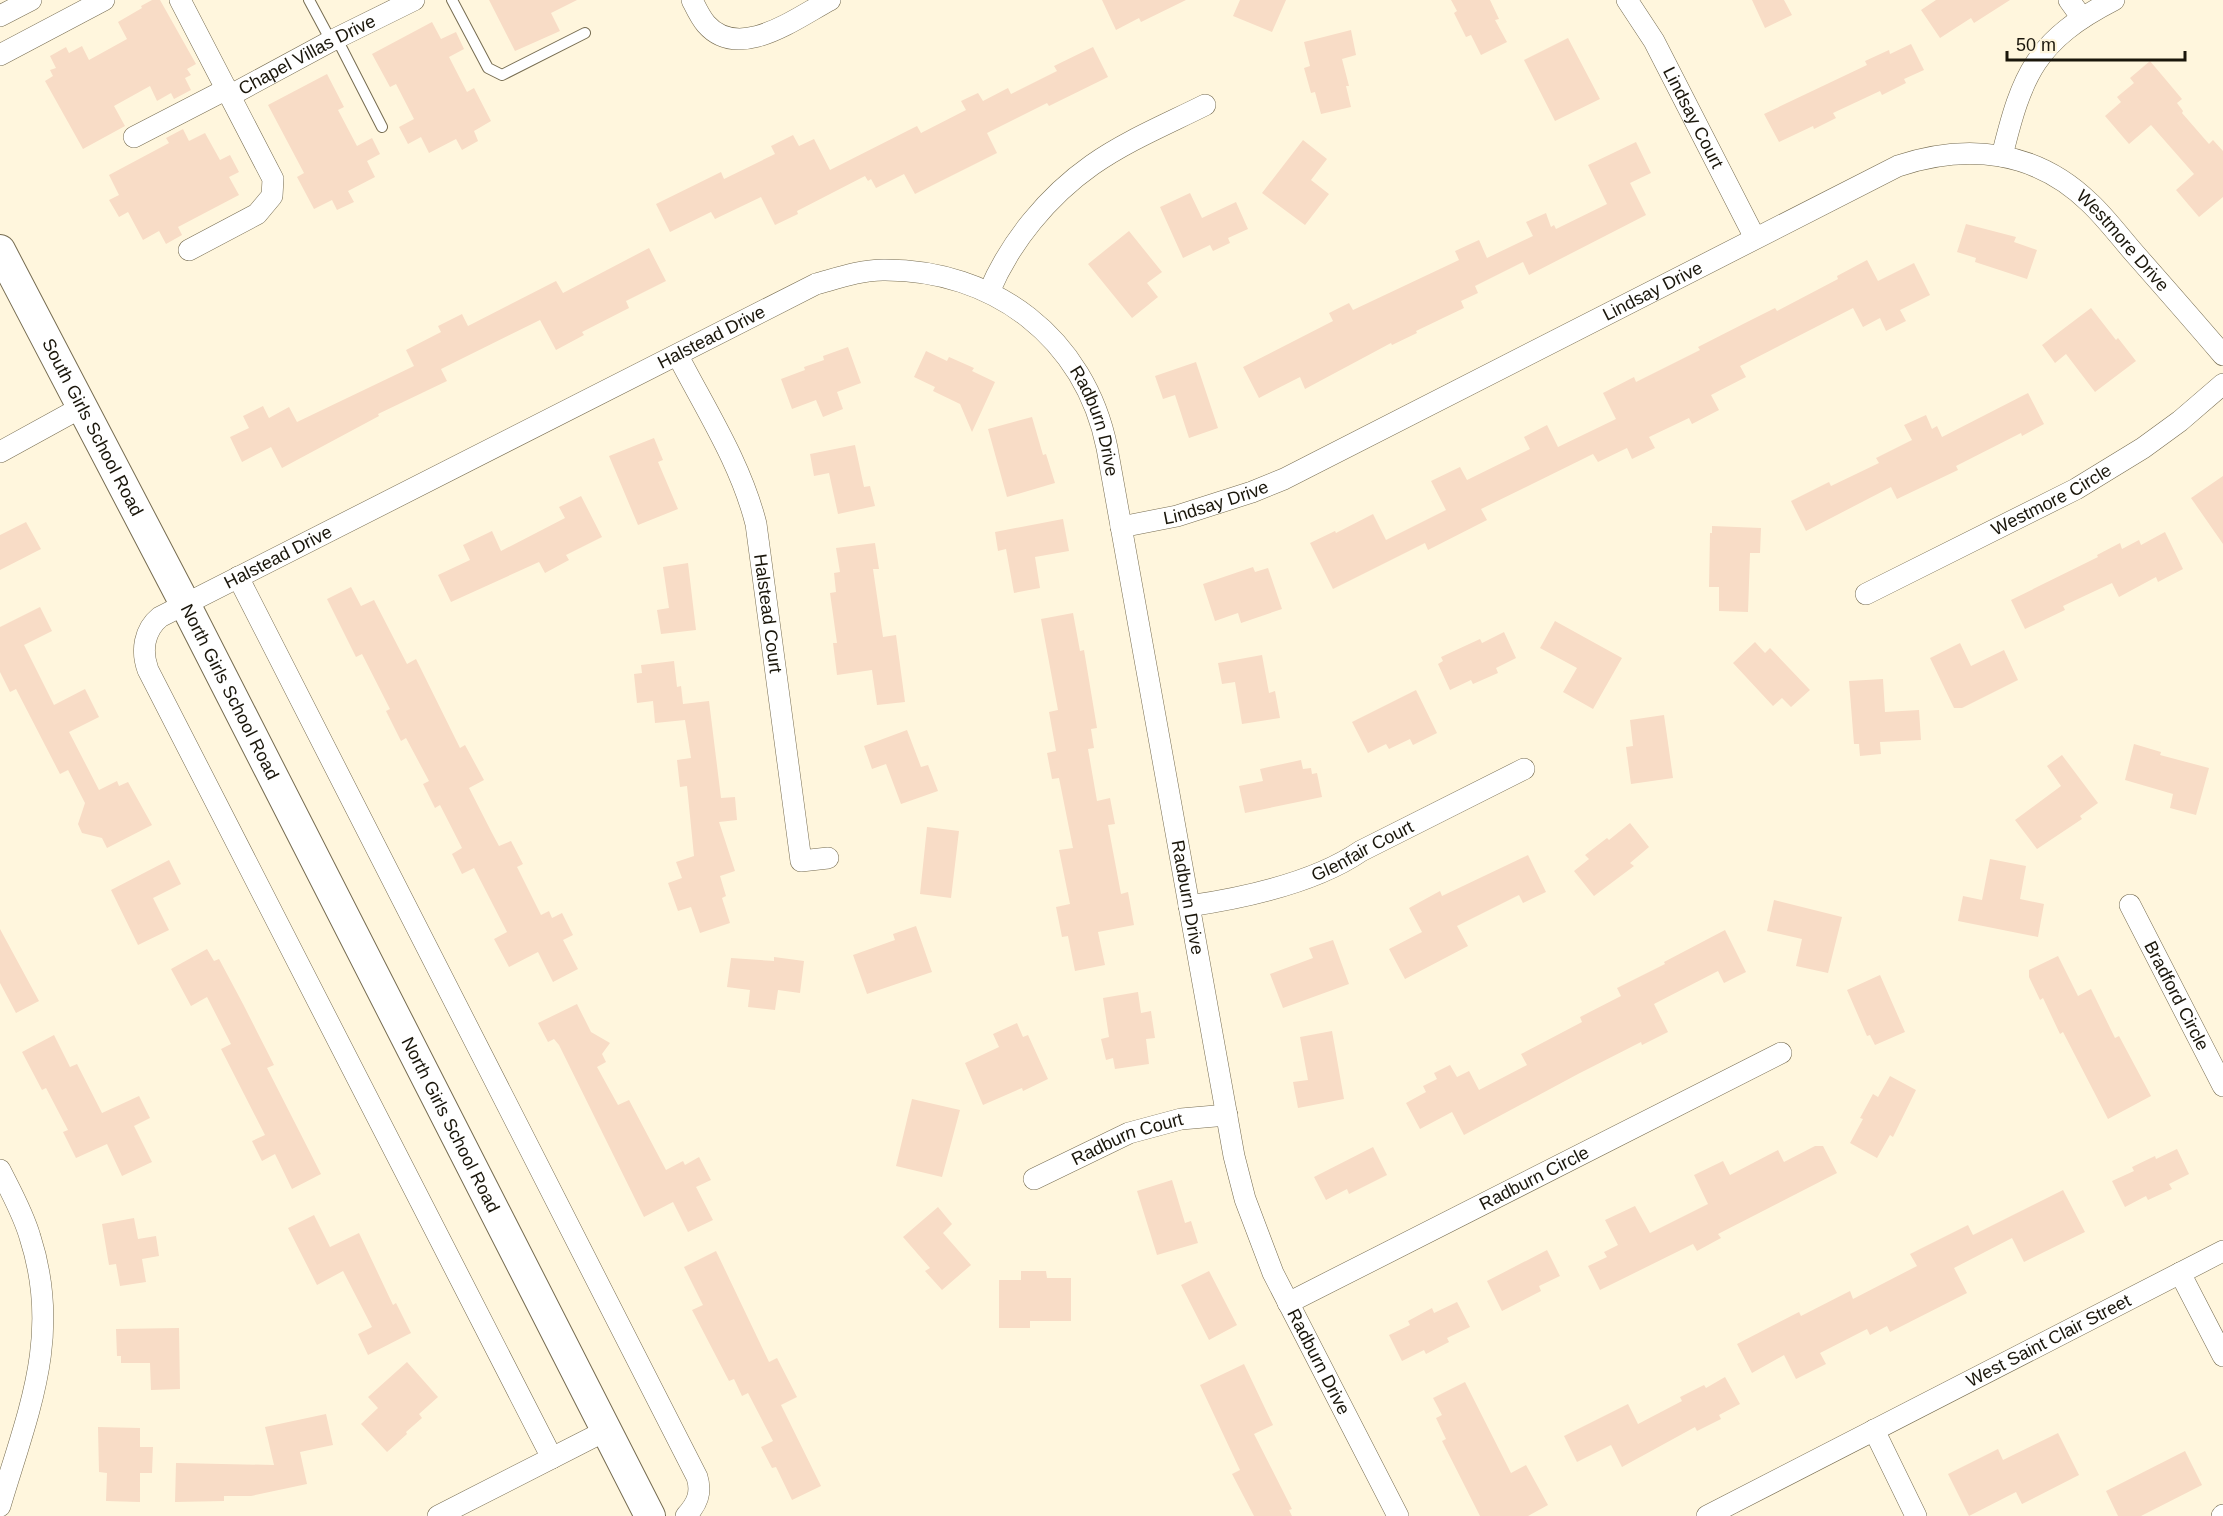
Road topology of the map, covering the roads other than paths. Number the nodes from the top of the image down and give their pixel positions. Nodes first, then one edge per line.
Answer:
1 (31, 0) edge
2 (104, 0) edge
3 (180, 0) edge
4 (309, 0) edge
5 (414, 0) edge
6 (452, 0) edge
7 (692, 0) edge
8 (830, 0) edge
9 (1627, 0) edge
10 (2069, 0) edge
11 (2114, 0) edge
12 (0, 16) edge
13 (2082, 18) junction
14 (585, 33) dead end
15 (334, 40) junction
16 (0, 55) edge
17 (229, 92) junction
18 (1205, 105) dead end
19 (382, 127) dead end
20 (134, 137) dead end
21 (2002, 156) junction
22 (1755, 238) junction
23 (0, 250) edge
24 (189, 250) dead end
25 (989, 292) junction
26 (2223, 355) edge
27 (678, 356) junction
28 (2223, 384) edge
29 (82, 406) junction
30 (0, 452) edge
31 (1121, 527) junction
32 (238, 577) junction
33 (1866, 594) dead end
34 (185, 604) junction
35 (1524, 769) dead end
36 (828, 858) dead end
37 (1189, 906) junction
38 (2130, 906) dead end
39 (1781, 1053) dead end
40 (2223, 1086) edge
41 (1227, 1114) junction
42 (0, 1170) edge
43 (1034, 1179) dead end
44 (2223, 1251) edge
45 (2180, 1273) junction
46 (1288, 1303) junction
47 (2223, 1356) edge
48 (607, 1430) junction
49 (1874, 1430) junction
50 (552, 1458) junction
51 (0, 1506) edge
52 (438, 1516) edge
53 (650, 1516) edge
54 (686, 1516) edge
55 (1398, 1516) edge
56 (1707, 1516) edge
57 (1916, 1516) edge

1 - 12 street
2 - 16 street
3 - 17 street, Chapel Villas Drive
4 - 15 lane
5 - 15 street, Chapel Villas Drive
6 - 14 lane
7 - 8 street
9 - 22 street, Lindsay Court
10 - 13 street
11 - 13 street
13 - 21 street
15 - 17 street, Chapel Villas Drive
15 - 19 lane
17 - 20 street, Chapel Villas Drive
17 - 24 street, Chapel Villas Drive
18 - 25 street
21 - 22 street, Lindsay Drive
21 - 26 street, Westmore Drive
22 - 31 street, Lindsay Drive
23 - 29 main road, South Girls School Road
25 - 27 street, Halstead Drive
25 - 31 street, Radburn Drive
27 - 32 street, Halstead Drive
27 - 36 street, Halstead Court
28 - 33 street, Westmore Circle
29 - 30 street
29 - 34 main road, South Girls School Road
31 - 37 street, Radburn Drive
32 - 34 street, Halstead Drive
32 - 54 street
34 - 48 main road, North Girls School Road
34 - 50 street, North Girls School Road
35 - 37 street, Glenfair Court
37 - 41 street, Radburn Drive
38 - 40 street, Bradford Circle
39 - 46 street, Radburn Circle
41 - 43 street, Radburn Court
41 - 46 street, Radburn Drive
42 - 51 street
44 - 45 street, West Saint Clair Street
45 - 47 street
45 - 49 street, West Saint Clair Street
46 - 55 street, Radburn Drive
48 - 50 street
48 - 53 main road, North Girls School Road
49 - 56 street, West Saint Clair Street
49 - 57 street
50 - 52 street

